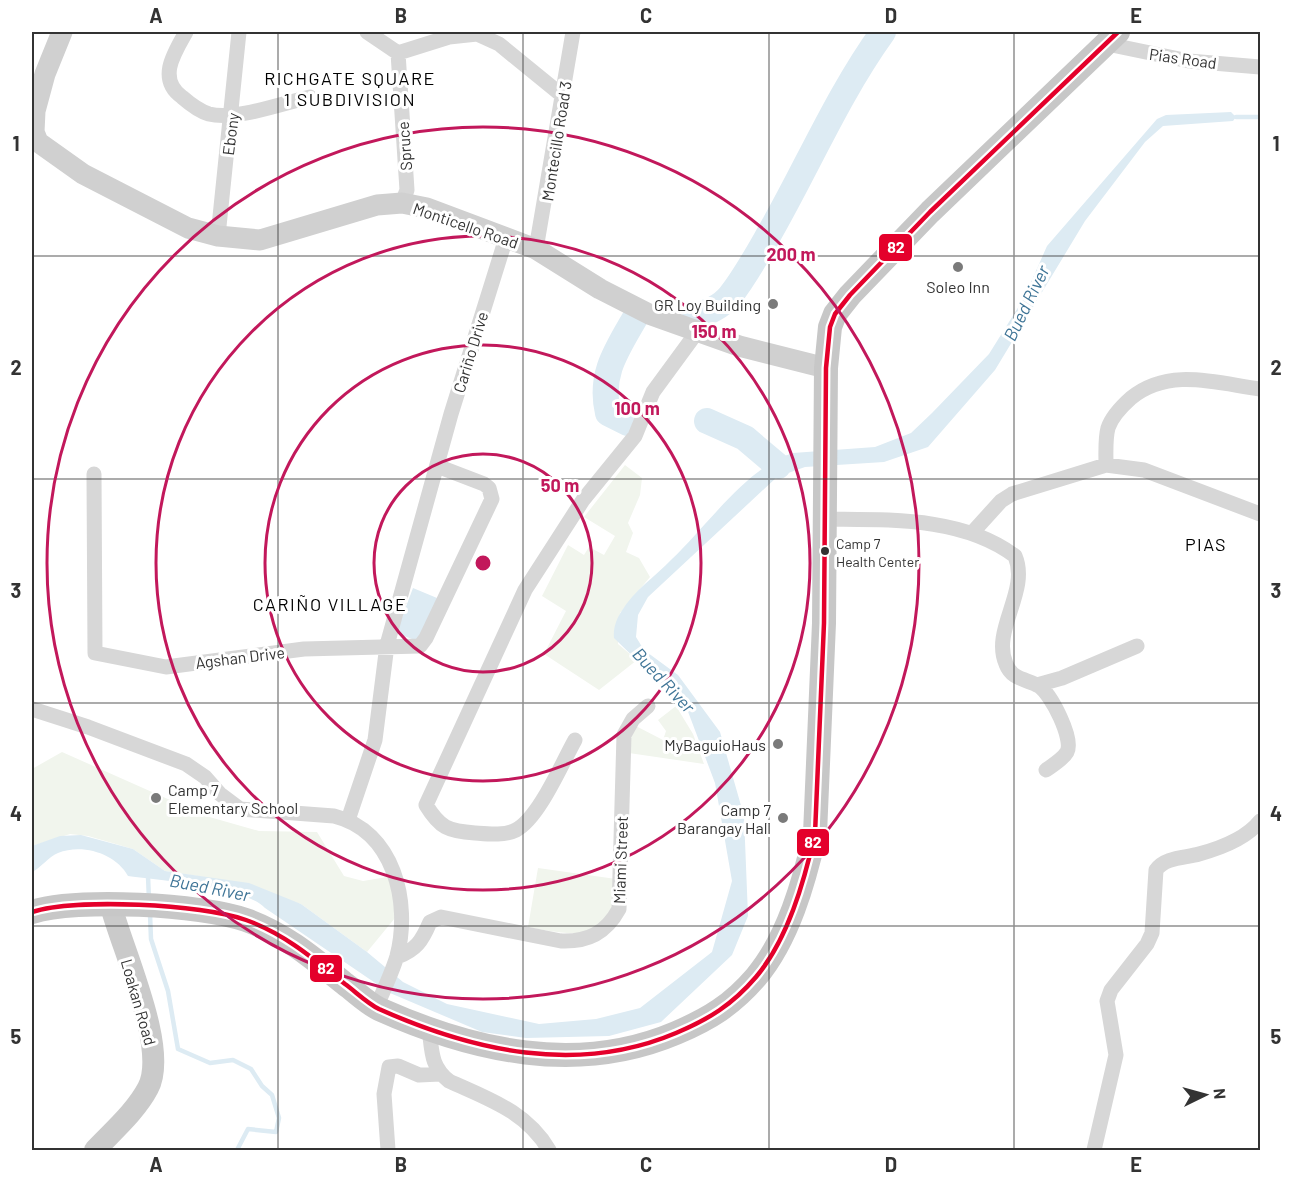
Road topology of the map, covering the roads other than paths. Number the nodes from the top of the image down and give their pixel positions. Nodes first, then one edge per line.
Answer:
1 (62, 32) edge
2 (186, 32) edge
3 (239, 32) edge
4 (367, 32) edge
5 (573, 32) edge
6 (1112, 38) edge
7 (398, 52) junction
8 (1260, 67) edge
9 (310, 97) dead end
10 (564, 97) junction
11 (232, 114) junction
12 (35, 141) edge
13 (402, 203) junction
14 (218, 236) junction
15 (506, 238) junction
16 (536, 249) junction
17 (697, 332) junction
18 (826, 368) junction
19 (1260, 389) edge
20 (1106, 465) junction
21 (437, 466) junction
22 (94, 474) dead end
23 (824, 514) junction
24 (1260, 514) edge
25 (972, 533) junction
26 (387, 645) junction
27 (1137, 646) dead end
28 (1037, 685) junction
29 (648, 706) dead end
30 (34, 712) edge
31 (575, 740) dead end
32 (1046, 770) dead end
33 (348, 820) junction
34 (1260, 821) edge
35 (111, 906) junction
36 (32, 912) edge
37 (394, 963) junction
38 (379, 1002) junction
39 (429, 1028) junction
40 (440, 1074) junction
41 (95, 1150) edge
42 (388, 1150) edge
43 (549, 1150) edge
44 (1094, 1150) edge

1 - 12 main road
2 - 11 street
3 - 11 street, Ebony
4 - 7 street
5 - 10 street, Montecillo Road 3
6 - 8 street, Pias Road
6 - 18 highway
7 - 10 street
7 - 13 street, Spruce
9 - 11 street
10 - 16 street, Montecillo Road 3
11 - 14 street, Ebony
12 - 14 main road, Monticello Road
13 - 14 main road, Monticello Road
13 - 15 main road, Monticello Road
15 - 16 main road, Monticello Road
15 - 21 street, Cariño Drive
16 - 17 main road, Monticello Road
17 - 18 main road, Monticello Road
17 - 31 street
18 - 23 highway
19 - 20 street
20 - 24 street
20 - 25 street
21 - 26 street, Cariño Drive
21 - 26 street
22 - 26 street, Agshan Drive
23 - 25 street
23 - 39 highway
25 - 28 street
26 - 33 street, Cariño Drive
27 - 28 street
28 - 32 street
29 - 37 street, Miami Street
30 - 33 street
33 - 37 street
34 - 44 street
35 - 36 highway
35 - 38 highway
35 - 41 main road, Loakan Road
37 - 38 street
38 - 39 highway
39 - 40 street
40 - 42 street
40 - 43 street

